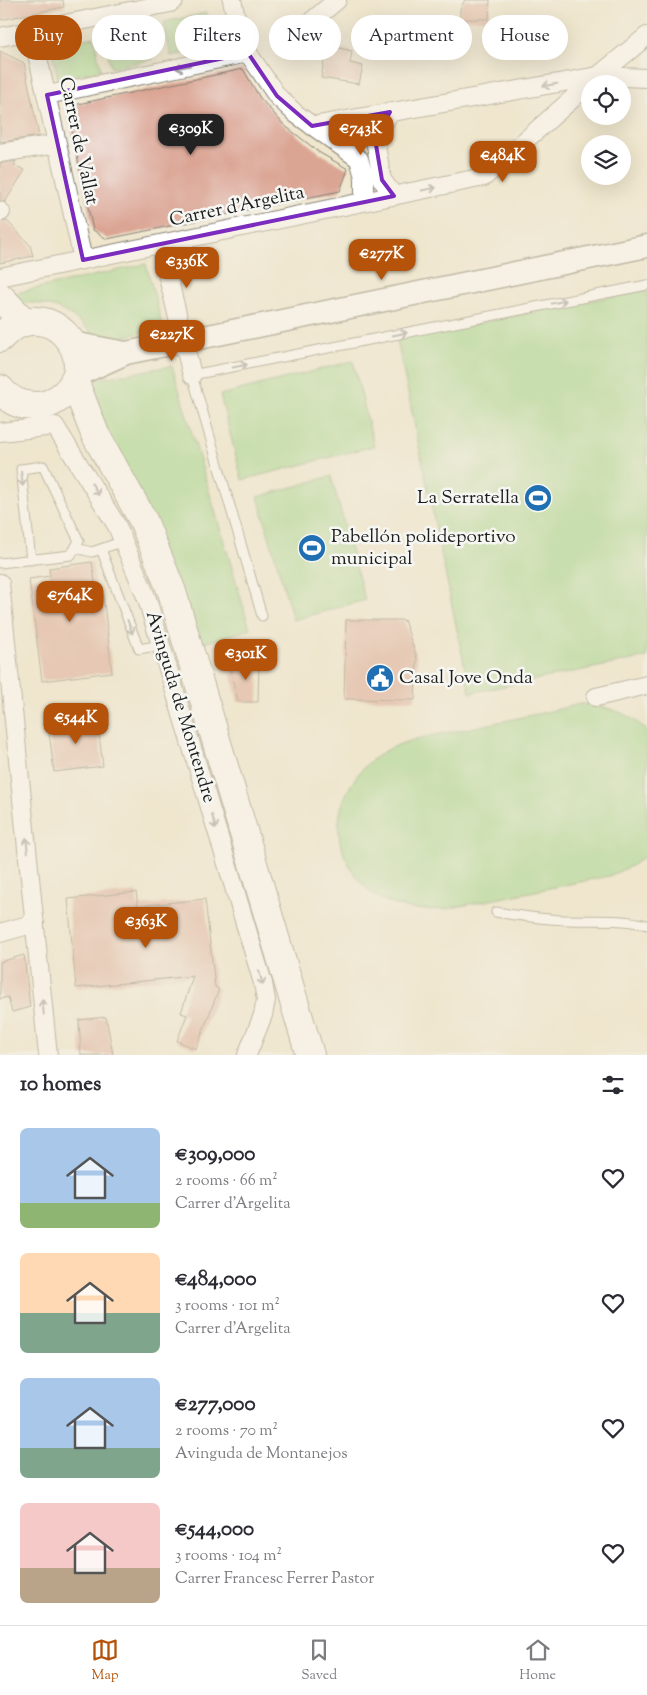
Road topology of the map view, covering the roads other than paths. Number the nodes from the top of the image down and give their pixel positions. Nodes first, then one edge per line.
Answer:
1 (174, 0) edge
2 (232, 0) edge
3 (338, 0) edge
4 (112, 7) edge
5 (236, 15) edge
6 (320, 15) edge
7 (82, 16) edge
8 (15, 34) edge
9 (647, 36) edge
10 (0, 37) edge
11 (39, 60) edge
12 (214, 60) edge
13 (253, 60) edge
14 (599, 75) edge
15 (631, 77) edge
16 (647, 78) edge
17 (581, 79) edge
18 (581, 91) edge
19 (47, 95) junction
20 (382, 114) junction
21 (312, 126) junction
22 (58, 144) junction
23 (0, 153) edge
24 (359, 159) junction
25 (394, 196) junction
26 (364, 202) junction
27 (160, 244) junction
28 (647, 246) edge
29 (83, 260) junction
30 (0, 277) edge
31 (647, 285) edge
32 (0, 297) edge
33 (24, 322) junction
34 (0, 337) edge
35 (183, 340) junction
36 (72, 343) junction
37 (126, 353) junction
38 (192, 375) junction
39 (75, 378) junction
40 (4, 400) edge
41 (56, 400) junction
42 (0, 432) edge
43 (95, 434) junction
44 (124, 541) junction
45 (74, 548) junction
46 (101, 549) junction
47 (31, 560) junction
48 (0, 563) edge
49 (0, 590) edge
50 (262, 616) dead end
51 (161, 645) junction
52 (647, 685) edge
53 (596, 697) dead end
54 (496, 912) dead end
55 (35, 923) junction
56 (647, 925) edge
57 (0, 933) edge
58 (48, 1055) edge
59 (247, 1055) edge
60 (310, 1055) edge

1 - 4 street
2 - 5 street
3 - 6 street
4 - 7 street
8 - 10 street
9 - 14 street, Carrer d'Argelita
11 - 19 street, Carrer de Vallat
12 -> 19 street
13 - 21 street
15 - 16 street
17 -> 20 street, Carrer d'Argelita
25 -> 18 street, Carrer d'Argelita
19 - 22 street, Carrer de Vallat
20 - 21 street, Carrer d'Argelita
20 - 24 street
20 - 25 street
21 - 24 street
22 - 23 street
22 - 29 street, Carrer de Vallat
24 - 26 street
25 - 26 street, Carrer d'Argelita
26 - 27 street, Carrer d'Argelita
27 - 29 street, Carrer d'Argelita
27 - 35 street
28 - 35 street
29 - 30 street, Carrer d'Argelita
38 -> 31 lane
32 - 33 main road
33 - 34 main road
33 - 36 main road
35 - 37 street
35 - 38 street
36 - 37 street
36 - 39 main road
37 - 39 street
38 - 50 lane
39 - 41 main road
39 - 43 main road, Avinguda de Montendre
40 - 41 main road
41 - 43 main road, Avinguda de Montendre
42 -> 44 street, Avinguda de Montendre
43 - 60 main road, Avinguda de Montendre
44 - 46 lane
44 - 51 street, Avinguda de Montendre
45 - 46 lane
45 - 47 lane
45 -> 47 lane
46 -> 51 lane
47 - 48 lane
55 -> 49 street
51 -> 59 street, Avinguda de Montendre
52 - 53 street
54 - 56 lane
55 - 57 street
58 -> 55 street

